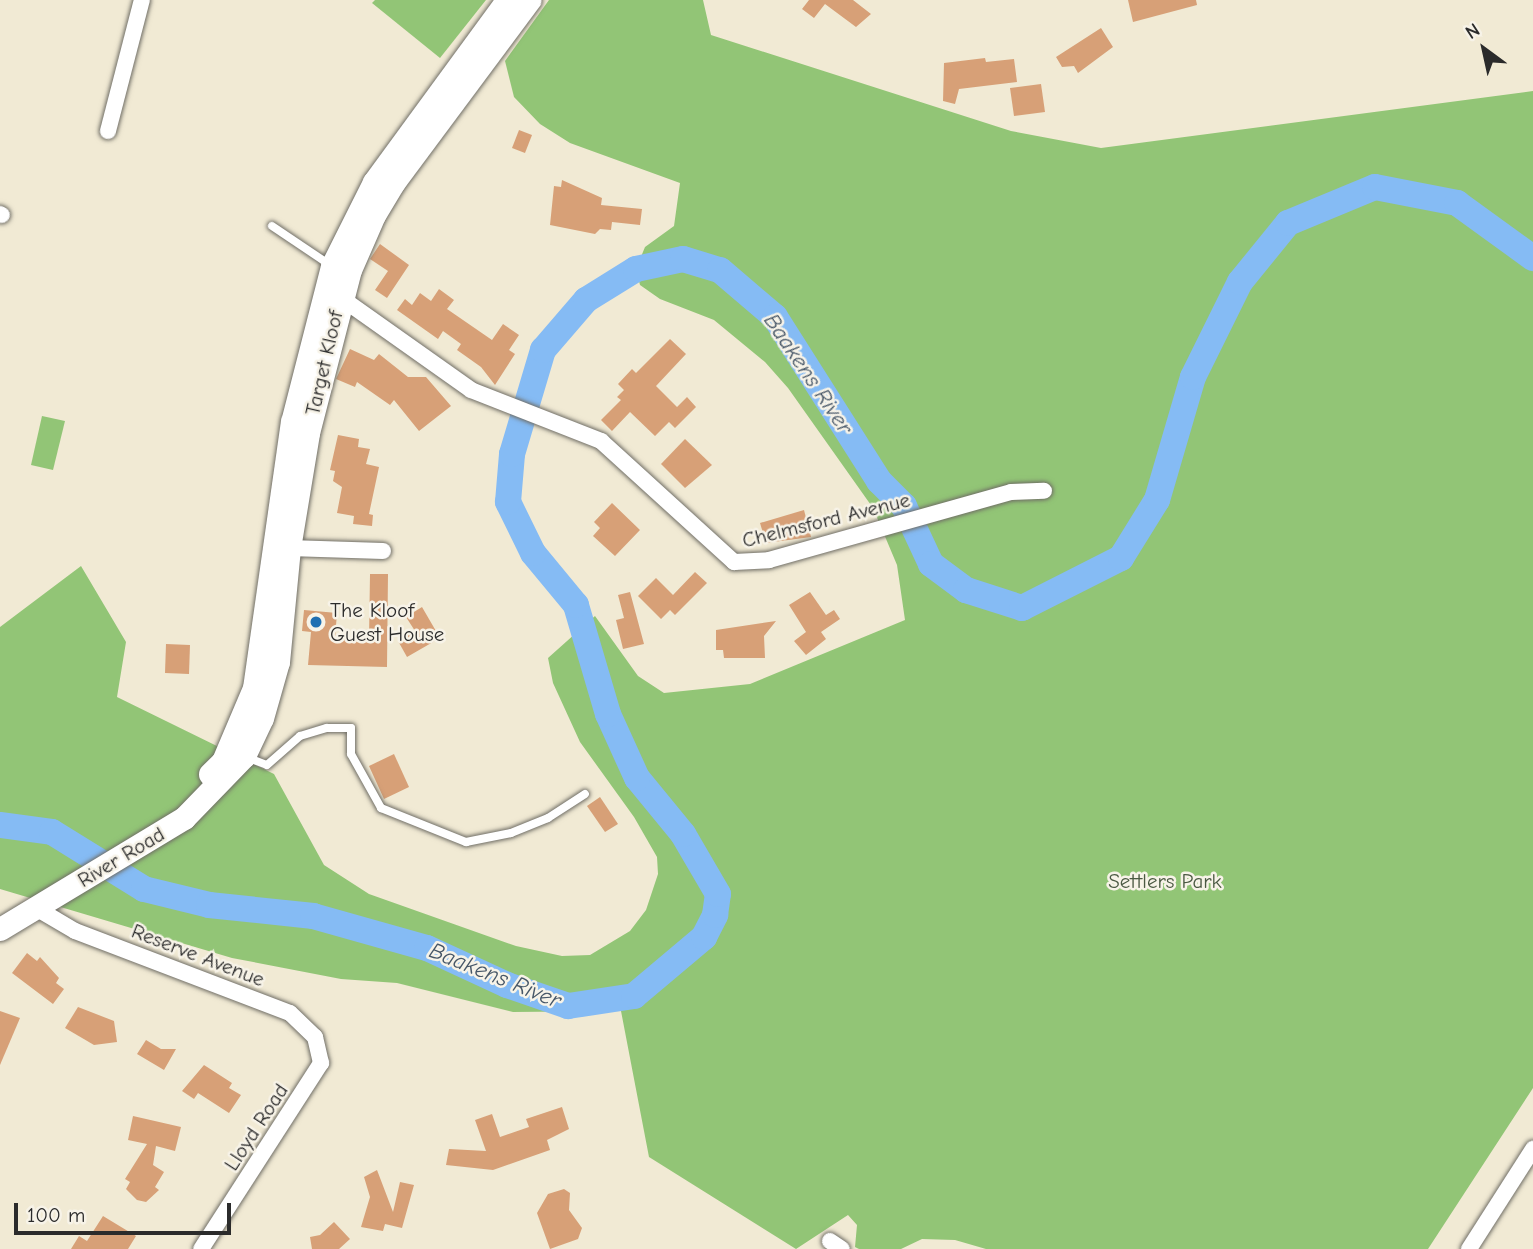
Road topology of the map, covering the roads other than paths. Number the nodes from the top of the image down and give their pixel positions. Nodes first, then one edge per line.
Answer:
1 (142, 0) edge
2 (507, 0) edge
3 (529, 0) edge
4 (450, 91) junction
5 (108, 131) dead end
6 (272, 226) dead end
7 (333, 284) junction
8 (1044, 491) dead end
9 (289, 548) junction
10 (383, 551) dead end
11 (233, 762) junction
12 (585, 794) dead end
13 (37, 902) junction
14 (0, 911) edge
15 (0, 929) edge
16 (321, 1063) joint
17 (1533, 1149) edge
18 (201, 1249) edge
19 (1469, 1249) edge

1 - 5 street
2 - 4 main road, Target Kloof
3 - 4 main road, Target Kloof
4 - 7 main road, Target Kloof
4 - 7 main road, Target Kloof
6 - 7 lane
7 - 8 street, Chelmsford Avenue
7 - 9 main road, Target Kloof
7 - 11 main road, Target Kloof
9 - 10 street
9 - 11 main road, Target Kloof
11 - 12 lane
11 - 13 main road, River Road
13 - 14 main road, River Road
13 - 15 main road, River Road
13 - 16 street, Reserve Avenue
16 - 18 street, Lloyd Road
17 - 19 street

